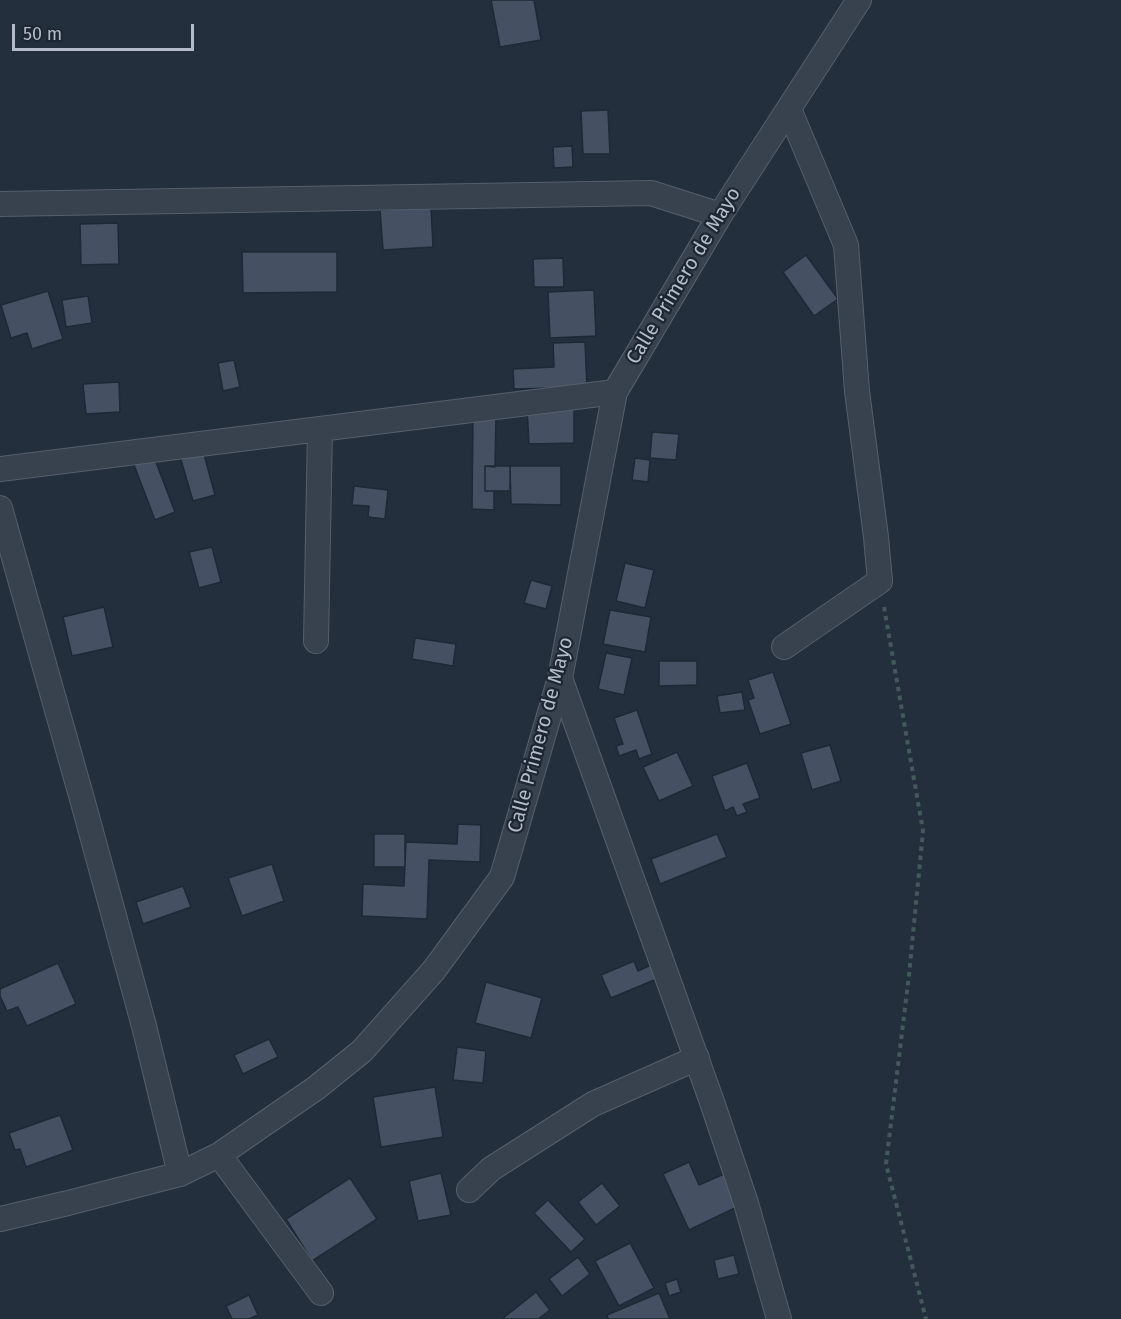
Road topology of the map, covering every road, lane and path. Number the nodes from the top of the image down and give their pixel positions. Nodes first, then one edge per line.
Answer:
1 (850, 4) edge
2 (789, 109) junction
3 (0, 204) edge
4 (720, 215) junction
5 (615, 392) junction
6 (320, 429) junction
7 (0, 469) edge
8 (0, 508) edge
9 (880, 581) junction
10 (316, 641) dead end
11 (784, 647) dead end
12 (560, 678) junction
13 (698, 1058) junction
14 (219, 1155) junction
15 (180, 1174) junction
16 (469, 1190) dead end
17 (0, 1219) edge
18 (321, 1293) dead end
19 (779, 1319) edge
20 (926, 1319) edge

1 - 2 street, Calle Primero de Mayo
2 - 4 street, Calle Primero de Mayo
2 - 9 street
3 - 4 street
4 - 5 street, Calle Primero de Mayo
5 - 6 street
5 - 12 street, Calle Primero de Mayo
6 - 7 street
6 - 10 street
8 - 15 street
9 - 11 street
9 - 20 path
12 - 13 street
12 - 14 street, Calle Primero de Mayo
13 - 16 street
13 - 19 street
14 - 15 street, Calle Primero de Mayo
14 - 18 street
15 - 17 street, Calle Primero de Mayo

